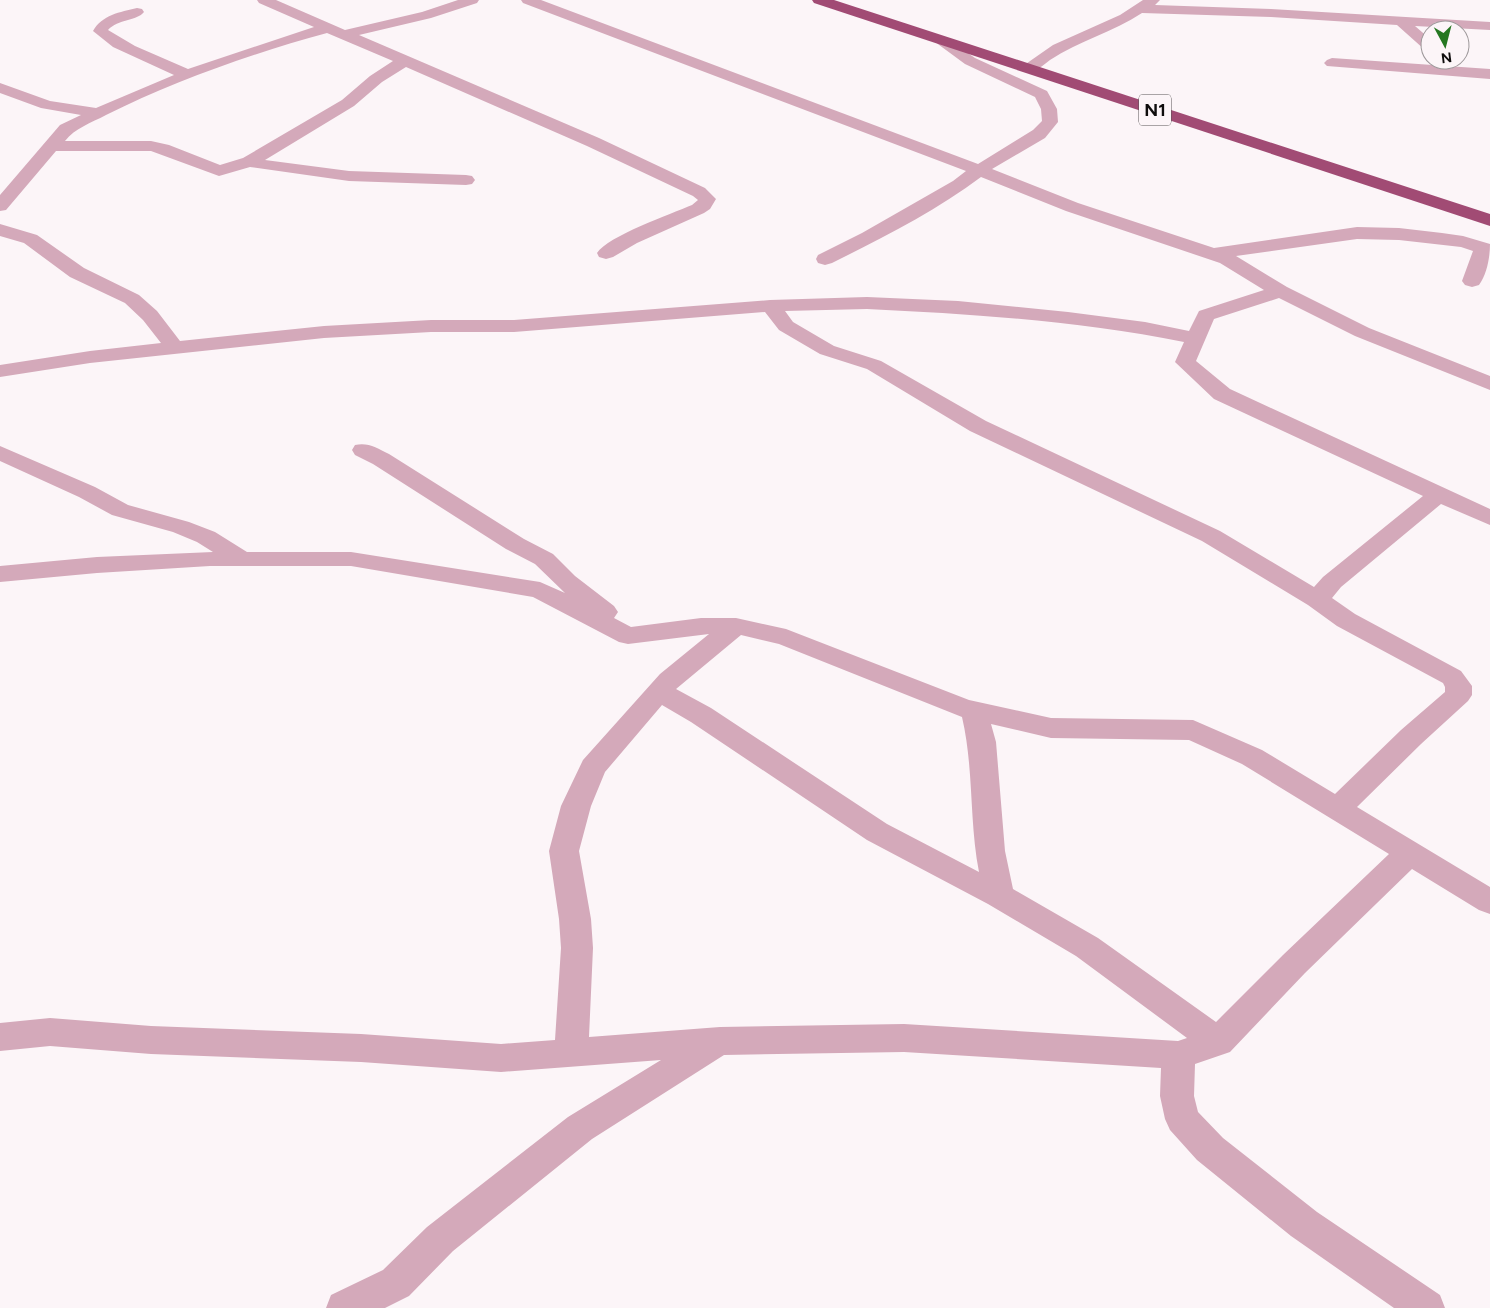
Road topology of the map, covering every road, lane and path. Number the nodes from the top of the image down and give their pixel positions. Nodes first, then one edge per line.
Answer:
1 (264, 0) edge
2 (472, 0) edge
3 (528, 0) edge
4 (819, 0) edge
5 (1153, 0) edge
6 (1139, 9) junction
7 (137, 12) dead end
8 (1402, 22) junction
9 (1490, 26) edge
10 (335, 32) junction
11 (1420, 38) edge
12 (938, 39) junction
13 (404, 61) junction
14 (1332, 63) dead end
15 (1028, 68) junction
16 (1451, 70) edge
17 (1453, 73) junction
18 (1490, 74) edge
19 (188, 75) junction
20 (0, 88) edge
21 (98, 113) junction
22 (51, 146) junction
23 (249, 162) junction
24 (978, 170) junction
25 (466, 180) dead end
26 (0, 206) edge
27 (1490, 220) edge
28 (0, 230) edge
29 (1487, 250) edge
30 (606, 253) dead end
31 (1212, 254) junction
32 (825, 260) dead end
33 (1472, 282) dead end
34 (1280, 291) junction
35 (770, 306) junction
36 (1195, 338) junction
37 (175, 348) junction
38 (0, 370) edge
39 (1490, 384) edge
40 (363, 450) dead end
41 (0, 453) edge
42 (1438, 495) junction
43 (1490, 518) edge
44 (242, 559) junction
45 (0, 574) edge
46 (1317, 600) junction
47 (736, 626) junction
48 (628, 636) junction
49 (659, 691) junction
50 (974, 710) junction
51 (1338, 809) junction
52 (1410, 852) junction
53 (999, 896) junction
54 (1490, 902) edge
55 (0, 1038) edge
56 (720, 1041) junction
57 (1218, 1042) junction
58 (571, 1052) junction
59 (1178, 1055) junction
60 (394, 1296) edge
61 (345, 1308) edge
62 (1426, 1308) edge

1 - 10 street
2 - 10 street
3 - 24 street
4 - 12 highway, N1
5 - 6 street
6 - 8 street
6 - 15 street
7 - 19 street
8 - 9 street
8 - 11 street
10 - 13 street
10 - 19 street
12 - 15 highway, N1
12 - 24 street
13 - 23 street
13 - 30 street
14 - 17 street
15 - 27 highway, N1
16 - 17 street
17 - 18 street
19 - 21 street
20 - 21 street
21 - 22 street
22 - 23 street
22 - 26 street
23 - 25 street
24 - 31 street
24 - 32 street
28 - 37 street
29 - 31 street
29 - 33 street
31 - 34 street
34 - 36 street
34 - 39 street
35 - 36 street
35 - 37 street
35 - 46 street
36 - 42 street
37 - 38 street
40 - 48 street
41 - 44 street
42 - 43 street
42 - 46 street
44 - 45 street
44 - 48 street
46 - 51 street
47 - 48 street
47 - 49 street
47 - 50 street
49 - 53 street
49 - 58 street
50 - 51 street
50 - 53 street
51 - 52 street
52 - 54 street
52 - 57 street
53 - 57 street
55 - 58 street
56 - 58 street
56 - 59 street
56 - 60 street
57 - 59 street
59 - 62 street
60 - 61 street

